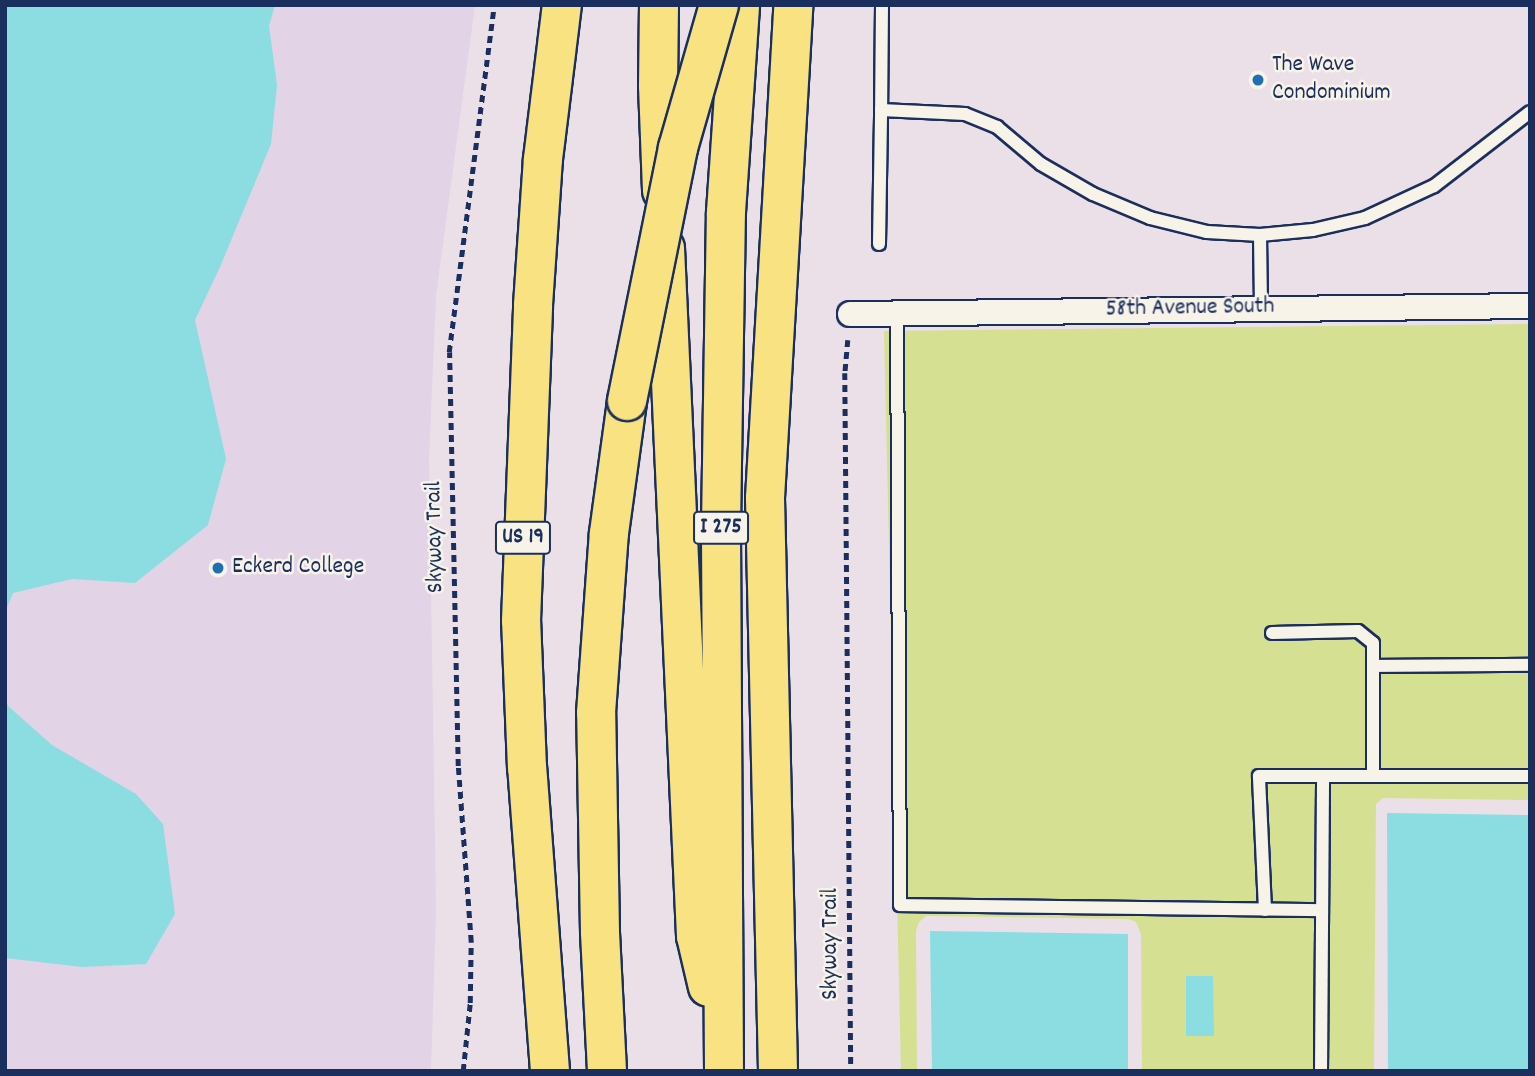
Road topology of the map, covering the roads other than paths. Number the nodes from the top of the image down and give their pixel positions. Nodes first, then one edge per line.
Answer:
1 (562, 5) edge
2 (659, 5) edge
3 (719, 5) edge
4 (740, 5) edge
5 (793, 5) edge
6 (882, 5) edge
7 (881, 110) junction
8 (1530, 112) edge
9 (1260, 235) junction
10 (879, 244) dead end
11 (1530, 306) edge
12 (1261, 308) junction
13 (897, 313) junction
14 (850, 314) road end
15 (1272, 633) dead end
16 (1530, 665) edge
17 (1373, 666) junction
18 (1323, 776) junction
19 (1373, 776) junction
20 (1530, 776) edge
21 (1265, 910) junction
22 (1322, 910) junction
23 (724, 1061) edge
24 (550, 1071) edge
25 (607, 1071) edge
26 (778, 1071) edge
27 (1321, 1071) edge

1 - 24 highway, US 19
2 - 23 highway
3 - 25 highway, bridge
4 - 23 highway, I 275
5 - 26 highway
6 - 7 lane
7 - 9 lane
7 - 10 lane
8 - 9 lane
9 - 12 lane
11 - 12 street, 58th Avenue South
12 - 13 street, 58th Avenue South
13 - 14 street, 58th Avenue South
13 - 21 lane
15 - 17 lane
16 - 17 lane
17 - 19 lane
18 - 19 lane
18 - 21 lane
18 - 22 lane
19 - 20 lane
21 - 22 lane
22 - 27 lane

